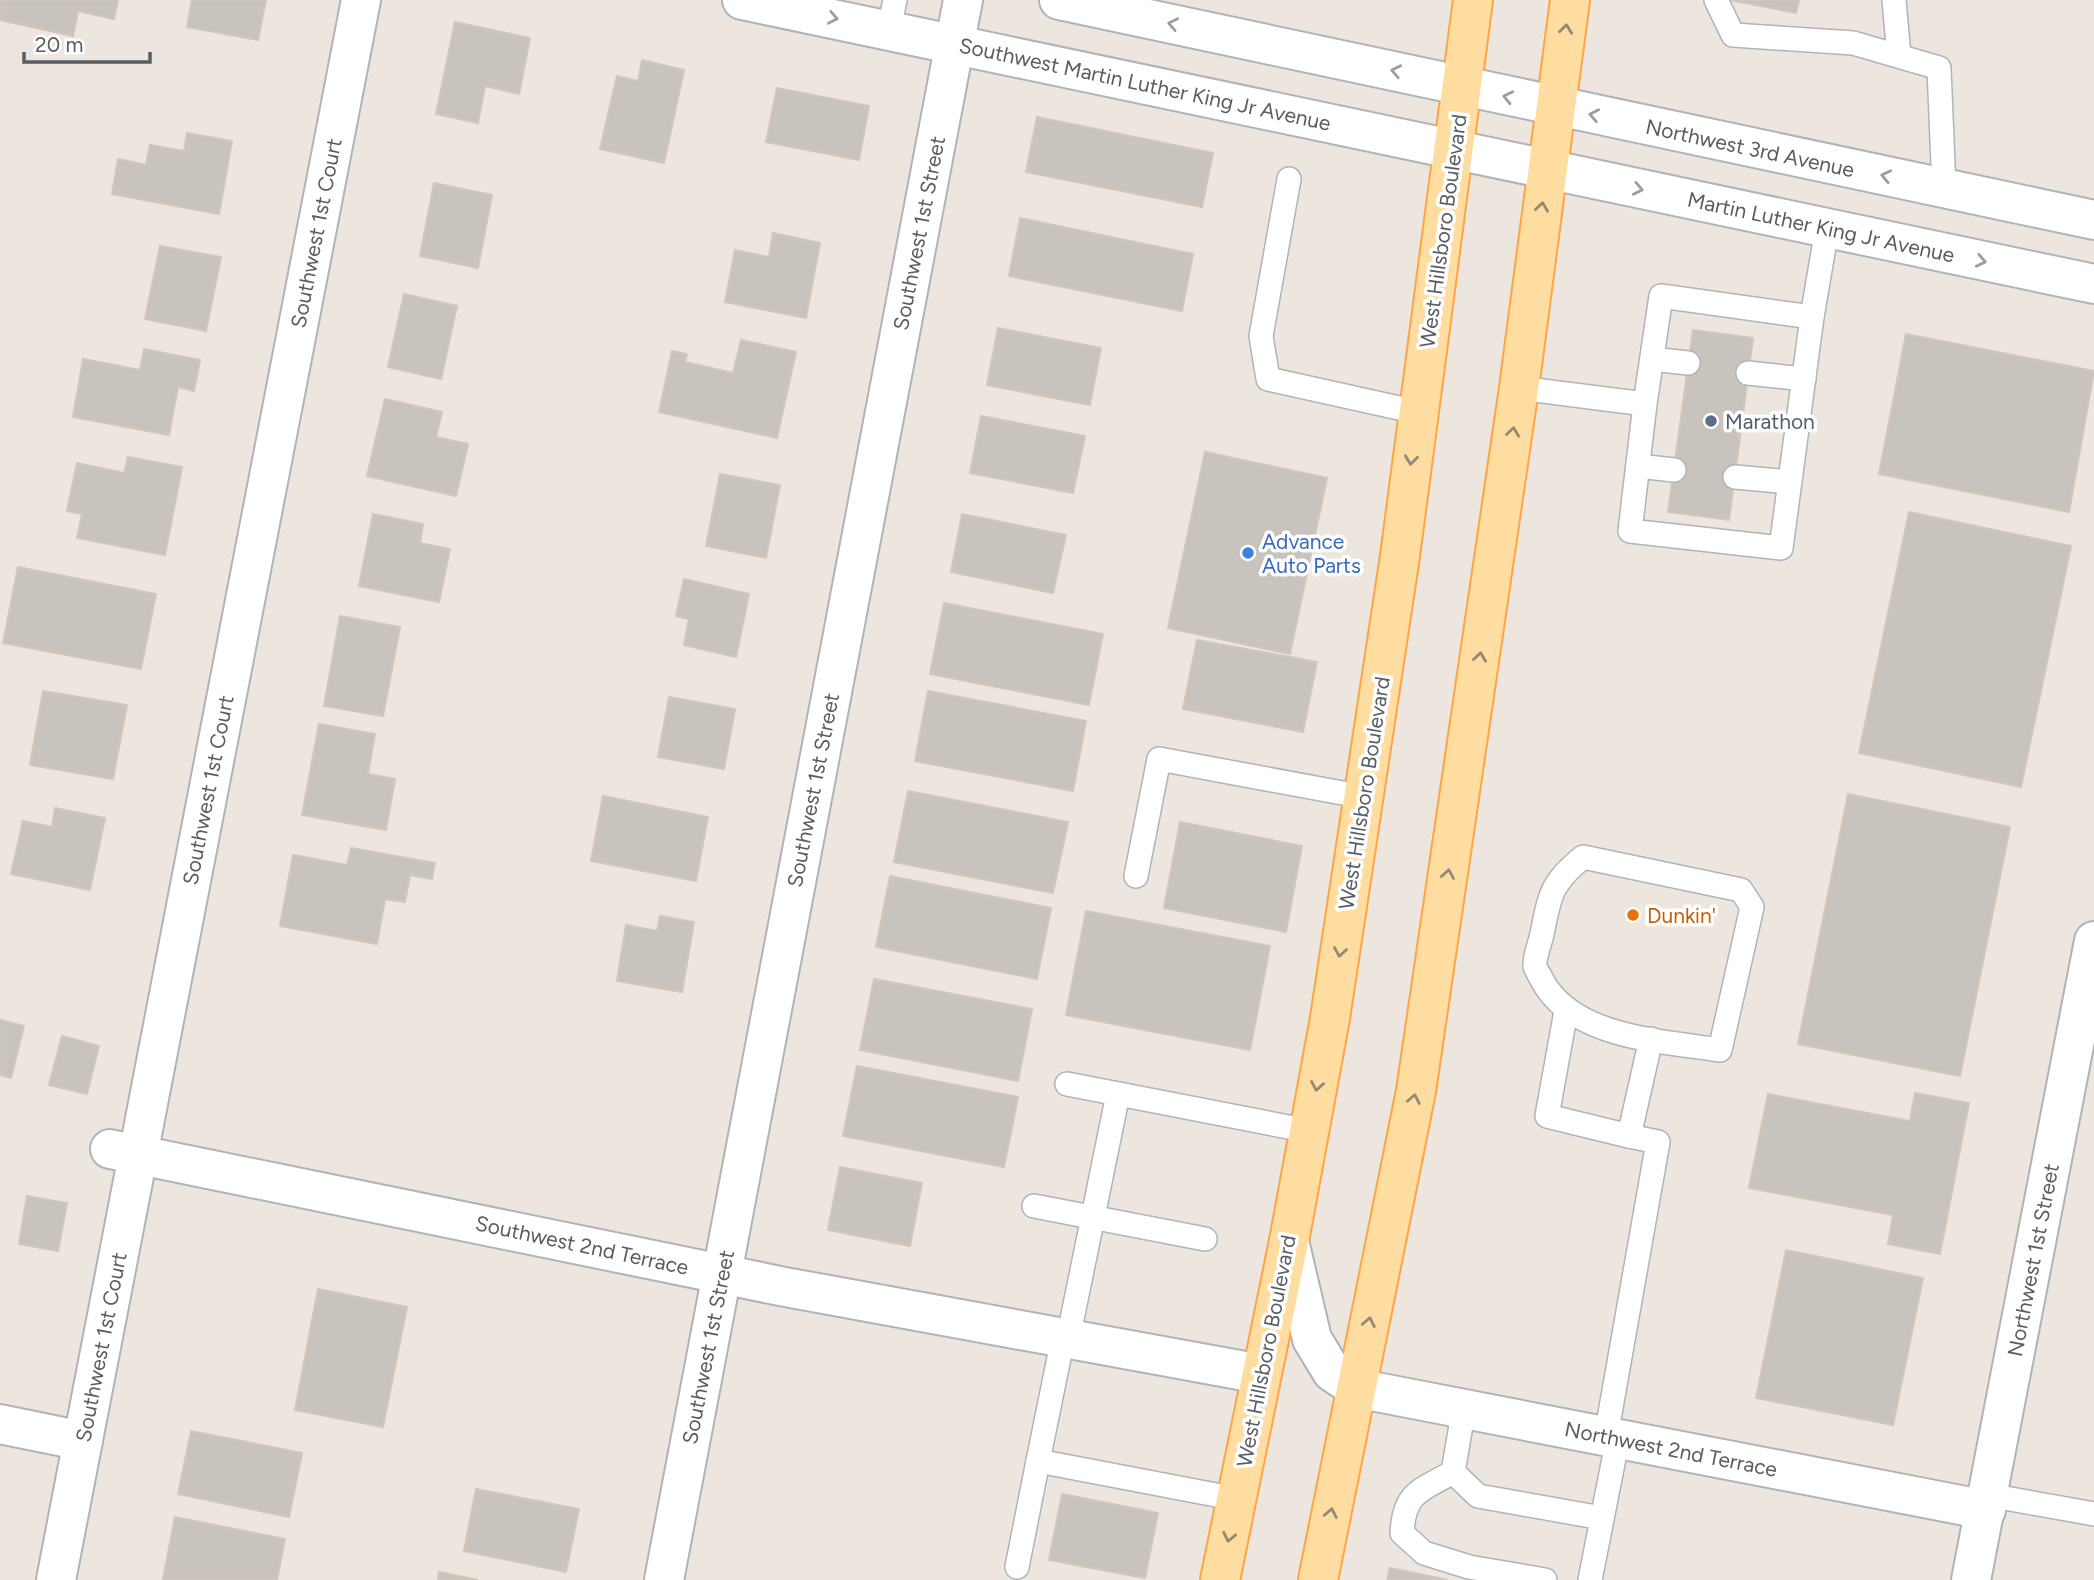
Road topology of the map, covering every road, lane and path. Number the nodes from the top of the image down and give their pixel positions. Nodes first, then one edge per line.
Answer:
1 (361, 0) edge
2 (742, 0) edge
3 (963, 0) edge
4 (1059, 0) edge
5 (1473, 0) edge
6 (1570, 0) edge
7 (1716, 0) edge
8 (1894, 0) edge
9 (892, 14) edge
10 (955, 44) junction
11 (1899, 57) junction
12 (1462, 86) junction
13 (1555, 107) junction
14 (1455, 150) junction
15 (1548, 170) junction
16 (1289, 179) dead end
17 (1944, 189) junction
18 (2094, 220) edge
19 (1827, 229) junction
20 (2094, 284) edge
21 (1812, 317) junction
22 (1652, 359) junction
23 (1688, 363) dead end
24 (1748, 373) dead end
25 (1804, 379) junction
26 (1519, 388) junction
27 (1645, 404) junction
28 (1417, 412) junction
29 (1638, 466) junction
30 (1674, 470) dead end
31 (1735, 477) dead end
32 (1790, 482) junction
33 (1364, 797) junction
34 (1136, 876) dead end
35 (2094, 941) edge
36 (1566, 1011) junction
37 (1651, 1039) junction
38 (1067, 1084) dead end
39 (1118, 1094) junction
40 (1309, 1130) junction
41 (1629, 1136) junction
42 (124, 1152) junction
43 (1034, 1206) dead end
44 (1093, 1217) junction
45 (1205, 1239) dead end
46 (1289, 1241) junction
47 (721, 1274) junction
48 (1066, 1339) junction
49 (1261, 1374) junction
50 (1356, 1388) junction
51 (1464, 1408) junction
52 (0, 1424) edge
53 (1612, 1437) junction
54 (83, 1441) junction
55 (1038, 1461) junction
56 (1453, 1472) junction
57 (1237, 1499) junction
58 (1987, 1502) junction
59 (2094, 1514) edge
60 (1602, 1518) junction
61 (1017, 1567) dead end
62 (56, 1580) edge
63 (664, 1580) edge
64 (1220, 1580) edge
65 (1318, 1580) edge
66 (1545, 1580) edge
67 (1590, 1580) edge
68 (1971, 1580) edge

1 - 42 street, Southwest 1st Court
2 -> 9 street, Southwest Martin Luther King Jr Avenue
3 - 10 street, Southwest 1st Street
12 -> 4 street
5 - 12 main road, West Hillsboro Boulevard
13 -> 6 main road
7 - 11 lane
8 - 11 lane
9 - 10 street, Southwest Martin Luther King Jr Avenue
10 - 14 street, Southwest Martin Luther King Jr Avenue
10 - 47 street, Southwest 1st Street
11 - 17 lane
13 -> 12 street
12 - 14 main road, West Hillsboro Boulevard
13 - 15 main road
17 -> 13 street, Northwest 3rd Avenue
14 - 15 street, Southwest Martin Luther King Jr Avenue
14 - 28 main road, West Hillsboro Boulevard
15 -> 19 street, Martin Luther King Jr Avenue
26 -> 15 main road
16 - 28 lane
17 - 18 street
19 -> 20 street, Martin Luther King Jr Avenue
19 - 21 lane
21 - 22 lane
21 - 25 lane
22 - 23 lane
22 - 27 lane
24 - 25 lane
25 - 32 lane
26 - 27 lane
50 -> 26 main road
27 - 29 lane
28 -> 33 main road, West Hillsboro Boulevard
29 - 30 lane
29 - 32 lane
31 - 32 lane
33 - 34 lane
33 -> 40 main road, West Hillsboro Boulevard
35 - 58 street, Northwest 1st Street
36 - 37 lane
36 - 37 lane
36 - 41 lane
37 - 41 lane
38 - 39 lane
39 - 40 lane
39 - 44 lane
40 - 46 main road, West Hillsboro Boulevard
41 - 53 lane
42 - 47 street, Southwest 2nd Terrace
42 - 54 street, Southwest 1st Court
43 - 44 lane
44 - 45 lane
44 - 48 lane
46 - 49 main road, West Hillsboro Boulevard
46 - 50 street
47 - 48 street, Southwest 2nd Terrace
47 - 63 street, Southwest 1st Street
48 - 49 street, Southwest 2nd Terrace
48 - 55 lane
49 - 57 main road, West Hillsboro Boulevard
50 - 51 street, Northwest 2nd Terrace
65 -> 50 main road
51 - 53 street, Northwest 2nd Terrace
51 - 56 lane
52 - 54 street
53 - 58 street, Northwest 2nd Terrace
53 - 60 lane
54 - 62 street, Southwest 1st Court
55 - 57 lane
55 - 61 lane
56 - 60 lane
56 - 66 lane
57 -> 64 main road, West Hillsboro Boulevard
58 - 59 lane
58 - 68 street, Northwest 1st Street
60 - 67 lane

